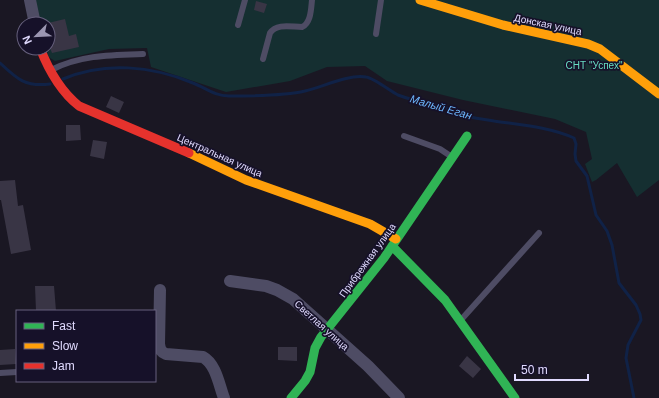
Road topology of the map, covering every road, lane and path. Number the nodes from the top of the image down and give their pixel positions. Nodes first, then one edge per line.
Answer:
1 (30, 0) edge
2 (245, 0) edge
3 (312, 0) edge
4 (381, 0) edge
5 (420, 0) edge
6 (33, 16) edge
7 (238, 25) dead end
8 (376, 34) dead end
9 (143, 54) dead end
10 (44, 56) edge
11 (263, 59) dead end
12 (50, 70) junction
13 (659, 94) edge
14 (404, 136) dead end
15 (467, 136) dead end
16 (453, 157) junction
17 (539, 233) dead end
18 (394, 243) junction
19 (230, 281) dead end
20 (160, 290) dead end
21 (460, 322) junction
22 (327, 330) junction
23 (16, 372) edge
24 (0, 373) edge
25 (224, 398) edge
26 (291, 398) edge
27 (400, 398) edge
28 (515, 398) edge

1 - 6 street
2 - 7 lane
3 - 11 lane
4 - 8 lane
5 - 13 street, Донская улица
9 - 12 lane
10 - 12 street, Центральная улица
12 - 18 street, Центральная улица
14 - 16 lane
15 - 16 street, Прибрежная улица
16 - 18 street, Прибрежная улица
17 - 21 lane
18 - 21 street, Центральная улица
18 - 22 street, Прибрежная улица
19 - 22 street, Светлая улица
20 - 25 street
21 - 28 street, Центральная улица
22 - 26 street, Прибрежная улица
22 - 27 street, Светлая улица
23 - 24 lane

